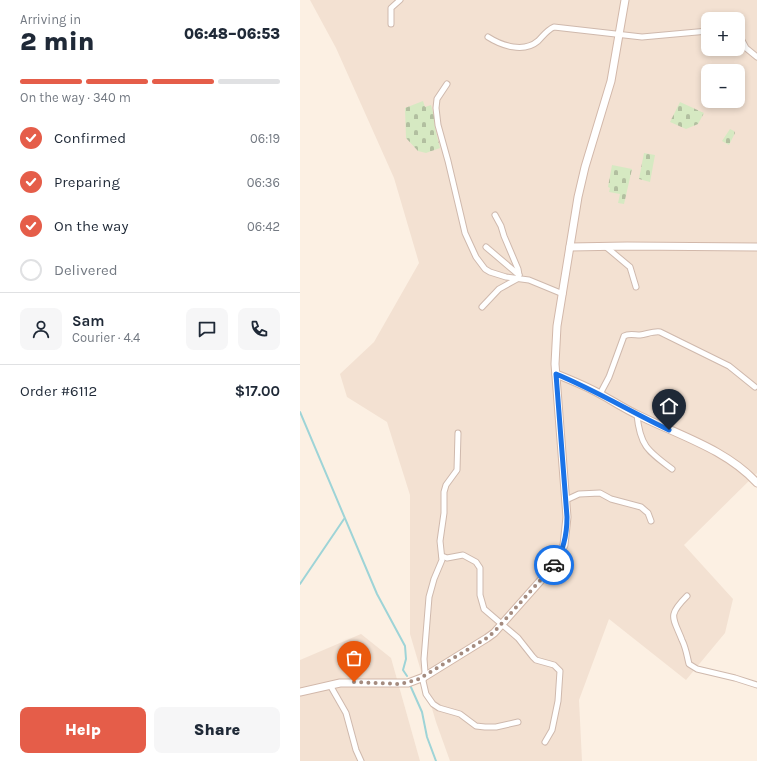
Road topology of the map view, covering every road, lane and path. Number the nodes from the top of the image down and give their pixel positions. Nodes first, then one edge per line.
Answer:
1 (400, 0) edge
2 (625, 0) edge
3 (391, 24) dead end
4 (701, 32) edge
5 (619, 34) junction
6 (488, 37) dead end
7 (745, 46) edge
8 (757, 57) edge
9 (447, 84) dead end
10 (495, 215) dead end
11 (605, 246) junction
12 (486, 247) dead end
13 (570, 247) junction
14 (757, 247) edge
15 (519, 278) junction
16 (636, 288) dead end
17 (563, 294) junction
18 (482, 307) dead end
19 (556, 374) junction
20 (755, 387) dead end
21 (600, 394) junction
22 (637, 415) junction
23 (458, 433) dead end
24 (672, 469) dead end
25 (757, 483) edge
26 (566, 500) junction
27 (651, 521) dead end
28 (442, 556) junction
29 (687, 596) dead end
30 (502, 624) junction
31 (424, 677) junction
32 (330, 685) junction
33 (757, 685) edge
34 (300, 692) edge
35 (518, 722) dead end
36 (545, 742) dead end
37 (361, 761) edge

1 - 3 street
2 - 5 street
4 - 5 street
5 - 6 street
5 - 13 street
7 - 8 street
9 - 15 street
10 - 15 street
11 - 13 street
11 - 14 street
11 - 16 street
12 - 15 street
13 - 17 street
15 - 17 street
15 - 18 street
17 - 19 street
19 - 21 street
19 - 26 street
20 - 21 street
21 - 22 street
22 - 24 street
22 - 25 street
23 - 28 street
26 - 27 street
26 - 30 street
28 - 30 street
28 - 31 street
29 - 33 street
30 - 31 street
30 - 36 street
31 - 32 street
31 - 35 street
32 - 34 street
32 - 37 street

